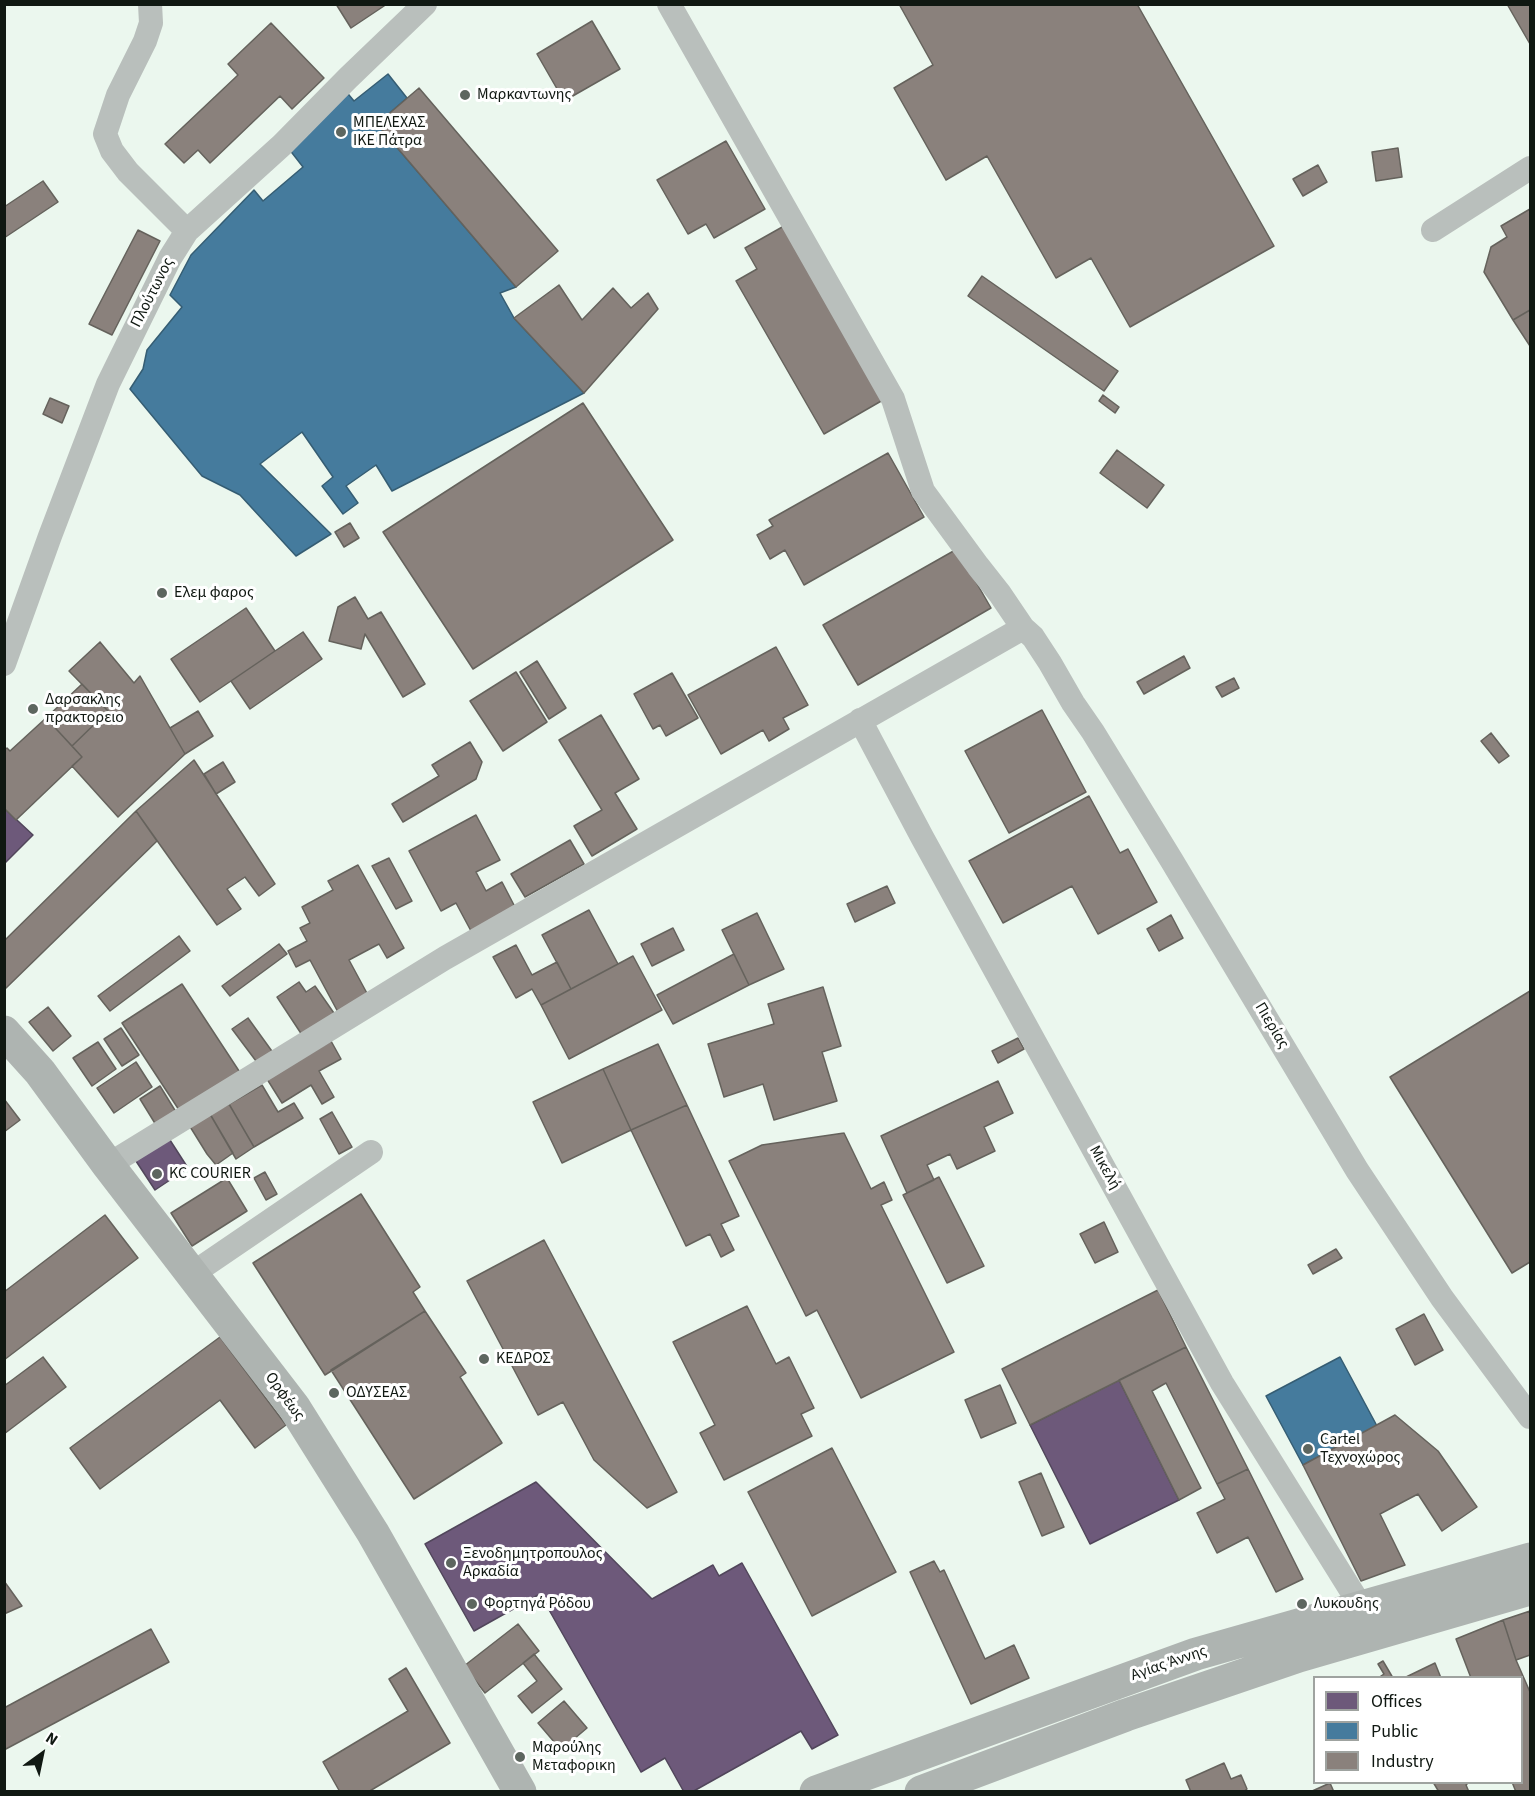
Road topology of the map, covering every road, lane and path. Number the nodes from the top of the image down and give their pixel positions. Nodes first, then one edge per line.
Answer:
1 (150, 4) edge
2 (425, 4) edge
3 (669, 4) edge
4 (1530, 168) edge
5 (1432, 230) dead end
6 (187, 231) junction
7 (1023, 628) junction
8 (4, 664) edge
9 (860, 720) junction
10 (4, 1032) edge
11 (371, 1152) dead end
12 (108, 1165) junction
13 (192, 1274) junction
14 (1530, 1416) edge
15 (1530, 1559) edge
16 (1530, 1589) edge
17 (1362, 1608) junction
18 (520, 1791) edge
19 (816, 1791) edge
20 (921, 1791) edge

1 - 6 street
2 - 6 street, Πλούτωνος
3 - 7 street, Πιερίας
4 - 5 street
6 - 8 street, Πλούτωνος
7 - 9 street
7 - 14 street, Πιερίας
9 - 12 street
9 - 17 street, Μικελή
10 - 12 street, Ορφέως
11 - 13 street
12 - 13 street, Ορφέως
13 - 18 street, Ορφέως
15 - 17 street, Αγίας Άννης
16 - 20 street
17 - 19 street, Αγίας Άννης

